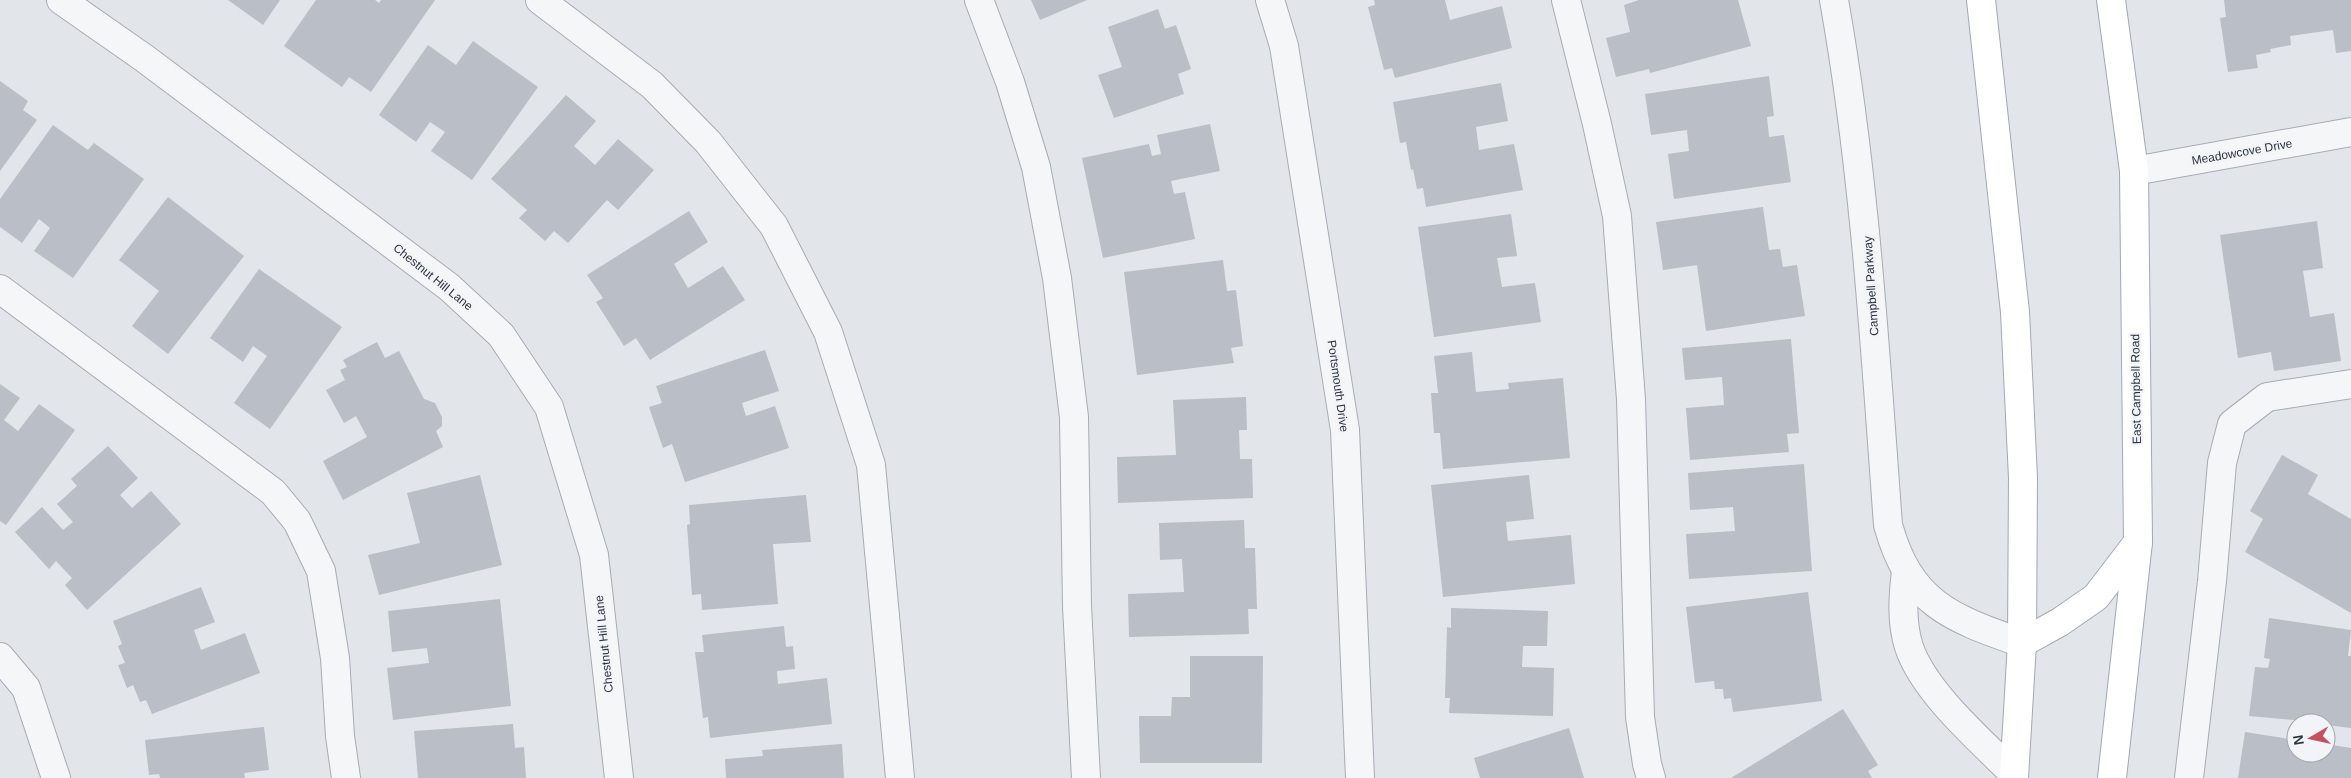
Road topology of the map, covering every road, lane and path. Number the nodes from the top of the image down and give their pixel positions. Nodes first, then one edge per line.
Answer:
1 (60, 0) edge
2 (540, 0) edge
3 (979, 0) edge
4 (1270, 0) edge
5 (1566, 0) edge
6 (1834, 0) edge
7 (1981, 0) edge
8 (2111, 0) edge
9 (2351, 132) edge
10 (2134, 171) junction
11 (0, 289) edge
12 (2351, 384) edge
13 (2138, 542) junction
14 (1906, 571) junction
15 (2022, 643) junction
16 (0, 657) edge
17 (2014, 776) edge
18 (56, 778) edge
19 (346, 778) edge
20 (620, 778) edge
21 (900, 778) edge
22 (1086, 778) edge
23 (1360, 778) edge
24 (1651, 778) edge
25 (2112, 778) edge
26 (2189, 778) edge

1 - 20 street, Chestnut Hill Lane
2 - 21 street
3 - 22 street
4 - 23 street, Portsmouth Drive
5 - 24 street
6 - 14 street, Campbell Parkway
7 - 15 main road
8 - 10 main road, East Campbell Road
9 - 10 street, Meadowcove Drive
10 - 13 main road, East Campbell Road
11 - 19 street
12 - 26 street
13 - 15 main road
13 - 25 main road, East Campbell Road
14 - 15 street, Campbell Parkway
14 - 17 street
15 - 17 main road
16 - 18 street

